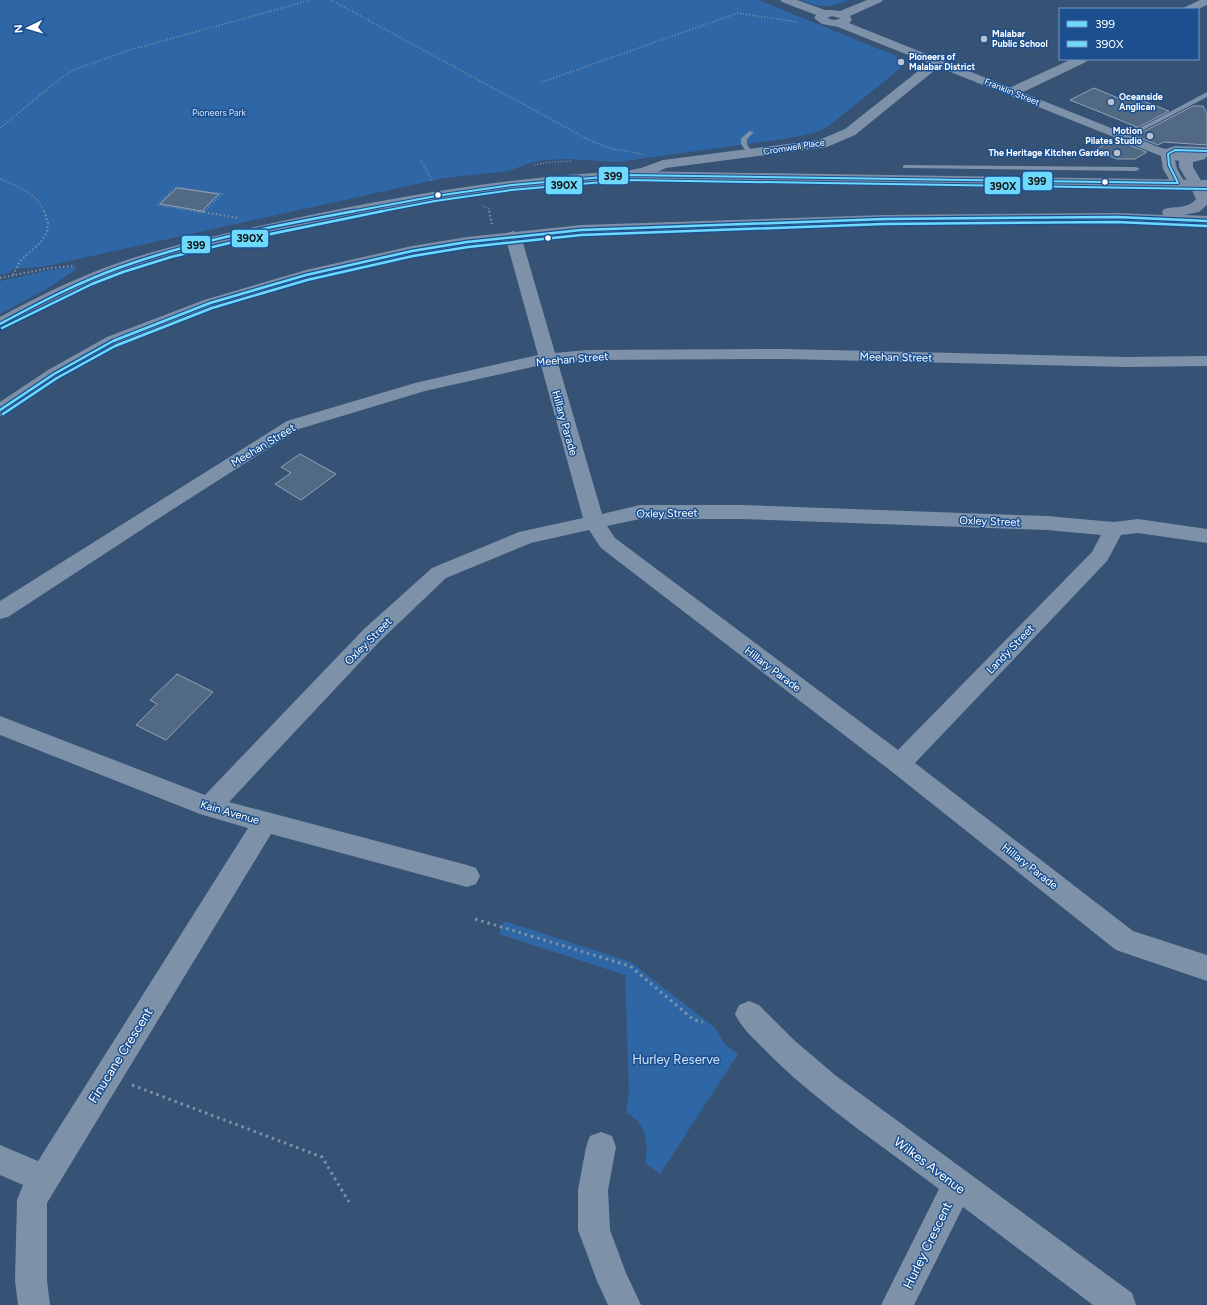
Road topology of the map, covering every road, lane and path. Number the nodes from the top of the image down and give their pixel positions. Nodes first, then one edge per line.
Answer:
1 (311, 0) edge
2 (331, 0) edge
3 (786, 0) edge
4 (877, 0) edge
5 (1207, 1) edge
6 (1191, 8) edge
7 (819, 13) junction
8 (840, 19) junction
9 (1080, 60) edge
10 (940, 63) junction
11 (542, 82) dead end
12 (1012, 92) junction
13 (1207, 94) edge
14 (0, 128) edge
15 (751, 132) dead end
16 (1124, 138) junction
17 (1207, 151) edge
18 (750, 153) junction
19 (647, 154) dead end
20 (1168, 154) junction
21 (1207, 157) edge
22 (1186, 159) junction
23 (420, 161) dead end
24 (905, 167) dead end
25 (979, 167) junction
26 (1136, 169) dead end
27 (626, 175) junction
28 (0, 179) edge
29 (985, 181) junction
30 (433, 182) dead end
31 (1178, 184) junction
32 (1201, 184) edge
33 (1201, 209) edge
34 (204, 212) junction
35 (1117, 217) junction
36 (242, 219) dead end
37 (1207, 221) edge
38 (513, 236) junction
39 (75, 265) dead end
40 (13, 275) junction
41 (0, 278) edge
42 (0, 324) edge
43 (547, 360) junction
44 (1207, 361) edge
45 (0, 410) edge
46 (594, 522) junction
47 (1114, 529) junction
48 (1207, 536) edge
49 (0, 611) edge
50 (0, 725) edge
51 (899, 764) junction
52 (209, 807) junction
53 (266, 822) junction
54 (466, 876) dead end
55 (475, 919) dead end
56 (1207, 968) edge
57 (749, 1014) dead end
58 (703, 1022) dead end
59 (107, 1076) junction
60 (601, 1147) dead end
61 (0, 1160) edge
62 (45, 1179) junction
63 (957, 1185) junction
64 (349, 1202) dead end
65 (34, 1305) edge
66 (625, 1305) edge
67 (897, 1305) edge
68 (1120, 1305) edge

1 - 14 path
2 - 19 path
3 - 7 street
4 - 8 street
5 - 6 street
7 - 8 street
7 - 11 path
8 - 10 street, Franklin Street
9 - 12 street
10 - 12 street, Franklin Street
10 - 18 street, Cromwell Place
12 - 16 street, Franklin Street
13 - 16 lane
15 - 18 lane
16 - 20 street, Franklin Street
17 - 20 street
18 - 27 street, Cromwell Place
20 - 22 street, Franklin Street
20 - 31 street
21 - 22 street
22 - 32 street
23 - 30 path
24 - 25 lane
25 - 26 lane
25 - 29 lane
27 - 29 main road
27 - 42 main road
28 - 40 path
29 - 31 main road
31 - 32 main road
31 - 33 main road
32 - 33 main road
33 - 35 main road
34 - 34 path
34 - 36 path
35 - 37 main road
35 - 38 main road
38 - 43 street, Hillary Parade
38 - 45 main road
39 - 40 path
40 - 41 path
43 - 44 street, Meehan Street
43 - 46 street, Hillary Parade
43 - 49 street, Meehan Street
46 - 47 street, Oxley Street
46 - 51 street, Hillary Parade
46 - 52 street, Oxley Street
47 - 48 street, Oxley Street
47 - 51 street, Landy Street
50 - 52 street, Kain Avenue
51 - 56 street, Hillary Parade
52 - 53 street, Kain Avenue
53 - 54 street, Kain Avenue
53 - 59 street, Finucane Crescent
55 - 58 path
57 - 63 street, Wilkes Avenue
59 - 62 street, Finucane Crescent
59 - 64 path
60 - 66 street
61 - 62 street
62 - 65 street, Finucane Crescent
63 - 67 street, Hurley Crescent
63 - 68 street, Wilkes Avenue

